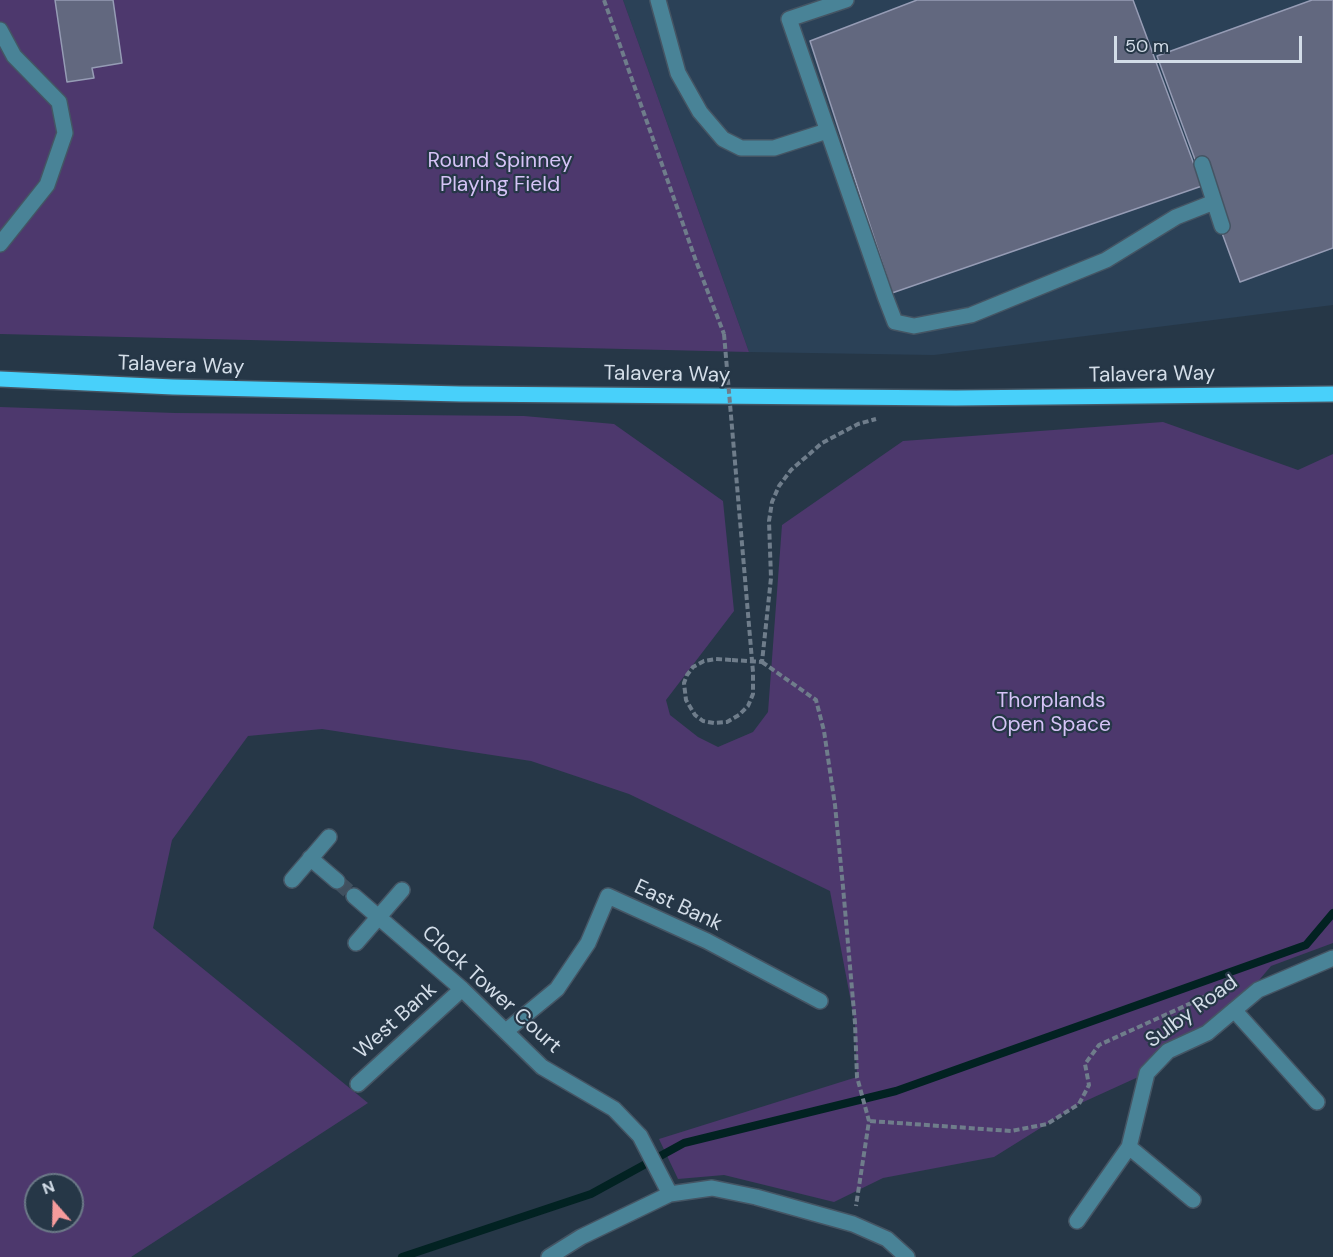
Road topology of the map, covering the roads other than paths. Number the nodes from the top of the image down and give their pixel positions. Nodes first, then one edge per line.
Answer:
1 (658, 0) edge
2 (846, 0) edge
3 (0, 30) edge
4 (827, 131) junction
5 (1202, 164) dead end
6 (1214, 202) junction
7 (1222, 226) dead end
8 (0, 244) edge
9 (0, 379) edge
10 (1333, 394) edge
11 (329, 837) dead end
12 (310, 858) junction
13 (292, 879) dead end
14 (337, 881) tunnel mouth
15 (402, 890) dead end
16 (354, 896) tunnel mouth
17 (379, 918) junction
18 (356, 944) dead end
19 (1333, 958) edge
20 (462, 989) junction
21 (820, 1001) dead end
22 (1234, 1010) junction
23 (506, 1031) junction
24 (358, 1084) dead end
25 (1317, 1102) dead end
26 (1129, 1147) junction
27 (670, 1194) junction
28 (1193, 1200) dead end
29 (1077, 1221) dead end
30 (549, 1257) edge
31 (907, 1257) edge

1 - 4 street
2 - 4 street
3 - 8 street
4 - 6 street
5 - 6 street
6 - 7 street
9 - 10 main road, Talavera Way
11 - 12 street
12 - 13 street
12 - 14 street
15 - 17 street
16 - 17 street, Clock Tower Court
17 - 18 street
17 - 20 street, Clock Tower Court
19 - 22 street, Sulby Road
20 - 23 street, Clock Tower Court
20 - 24 street, West Bank
21 - 23 street, East Bank
22 - 25 street
22 - 26 street, Sulby Road
23 - 27 street, Clock Tower Court
26 - 28 street
26 - 29 street, Sulby Road
27 - 30 street
27 - 31 street

